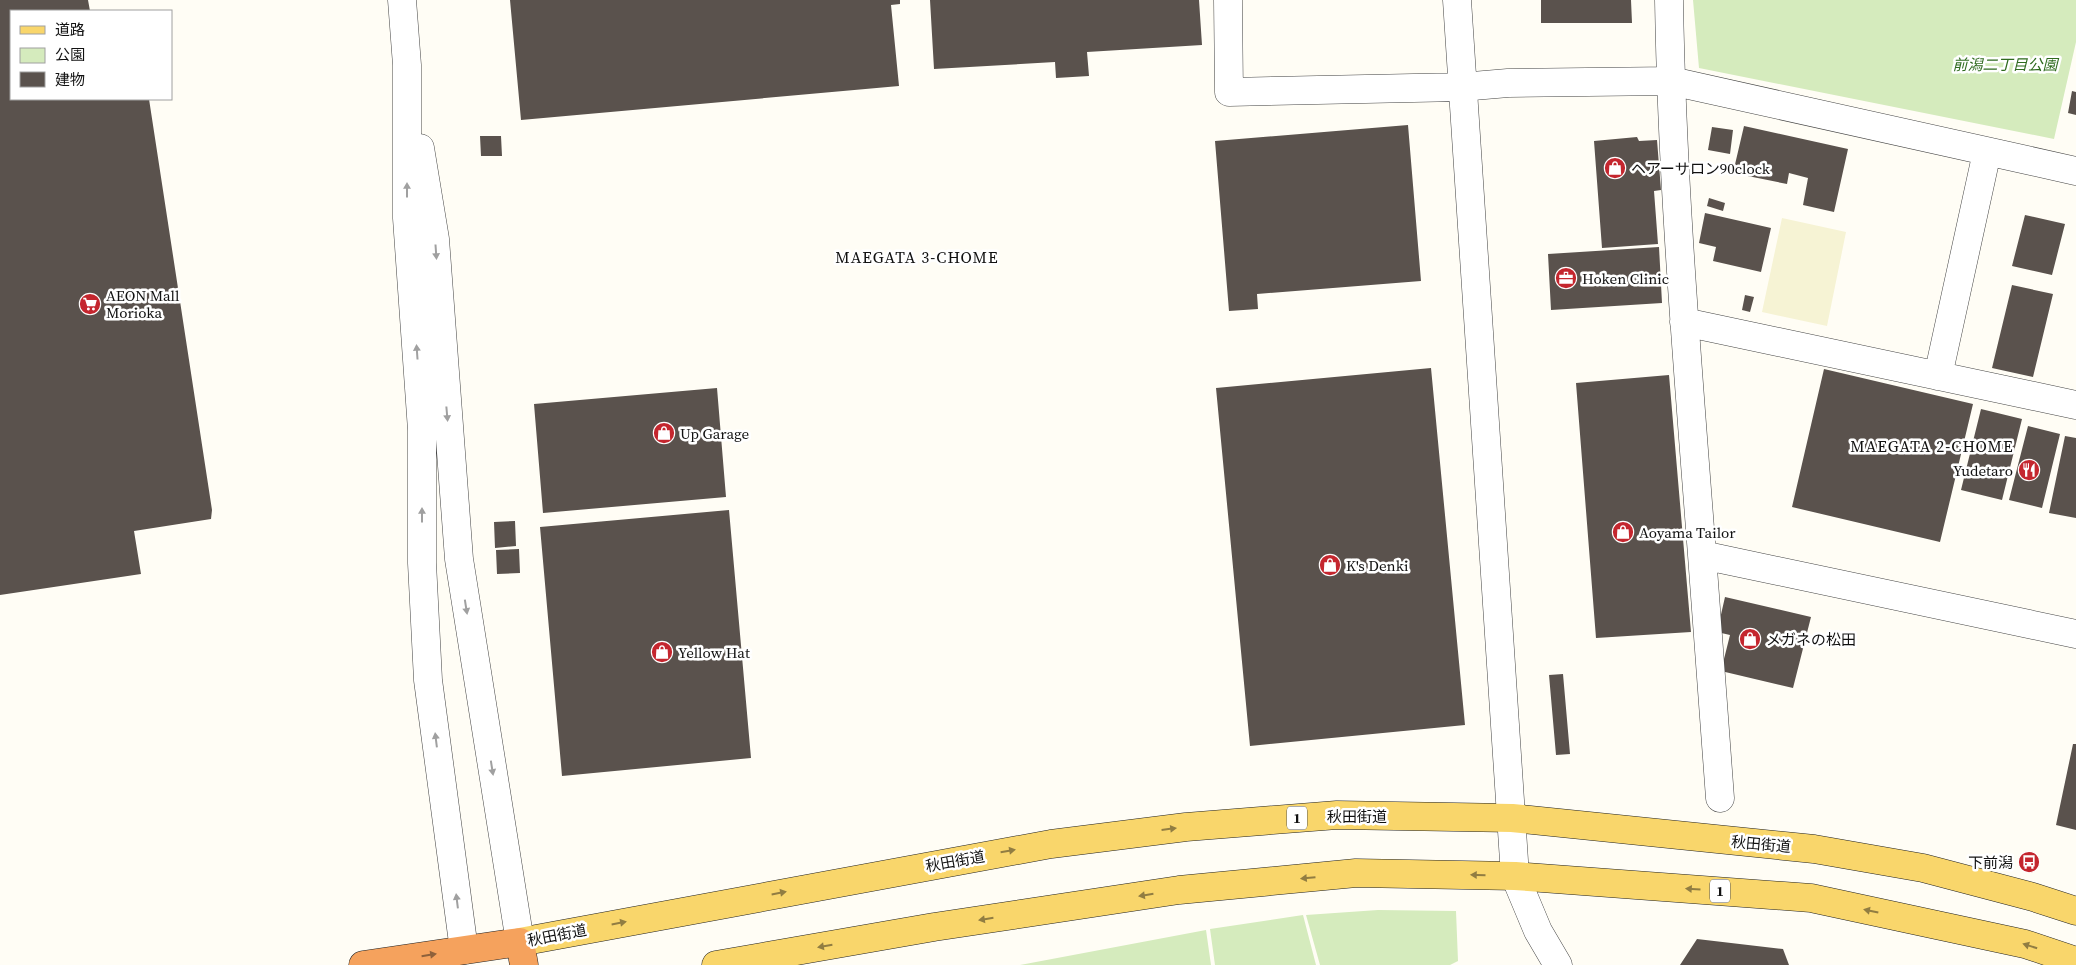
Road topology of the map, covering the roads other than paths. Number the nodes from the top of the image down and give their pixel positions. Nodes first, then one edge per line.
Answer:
1 (402, 0) edge
2 (1228, 0) edge
3 (1457, 0) edge
4 (1669, 0) edge
5 (407, 65) junction
6 (1671, 81) junction
7 (1461, 87) junction
8 (1987, 152) junction
9 (2076, 171) edge
10 (1684, 322) junction
11 (1938, 376) junction
12 (2076, 405) edge
13 (1702, 555) junction
14 (2076, 634) edge
15 (1720, 798) dead end
16 (1512, 818) junction
17 (1515, 876) junction
18 (2076, 911) edge
19 (522, 954) edge
20 (462, 957) edge
21 (2076, 961) edge
22 (363, 965) edge
23 (716, 965) edge
24 (1558, 965) edge

1 - 5 street
2 - 7 street
3 - 7 street
4 - 6 street
5 -> 19 street
20 -> 5 street
6 - 7 street
6 - 8 street
6 - 10 street
7 - 16 street
8 - 9 street
8 - 11 street
10 - 11 street
10 - 13 street
11 - 12 street
13 - 14 street
13 - 15 street
16 - 17 street
16 - 18 main road, 秋田街道 / 1
19 -> 16 main road, 秋田街道 / 1
21 -> 17 main road, 1
17 -> 23 main road, 1
17 - 24 street
19 - 20 highway
22 -> 20 highway

